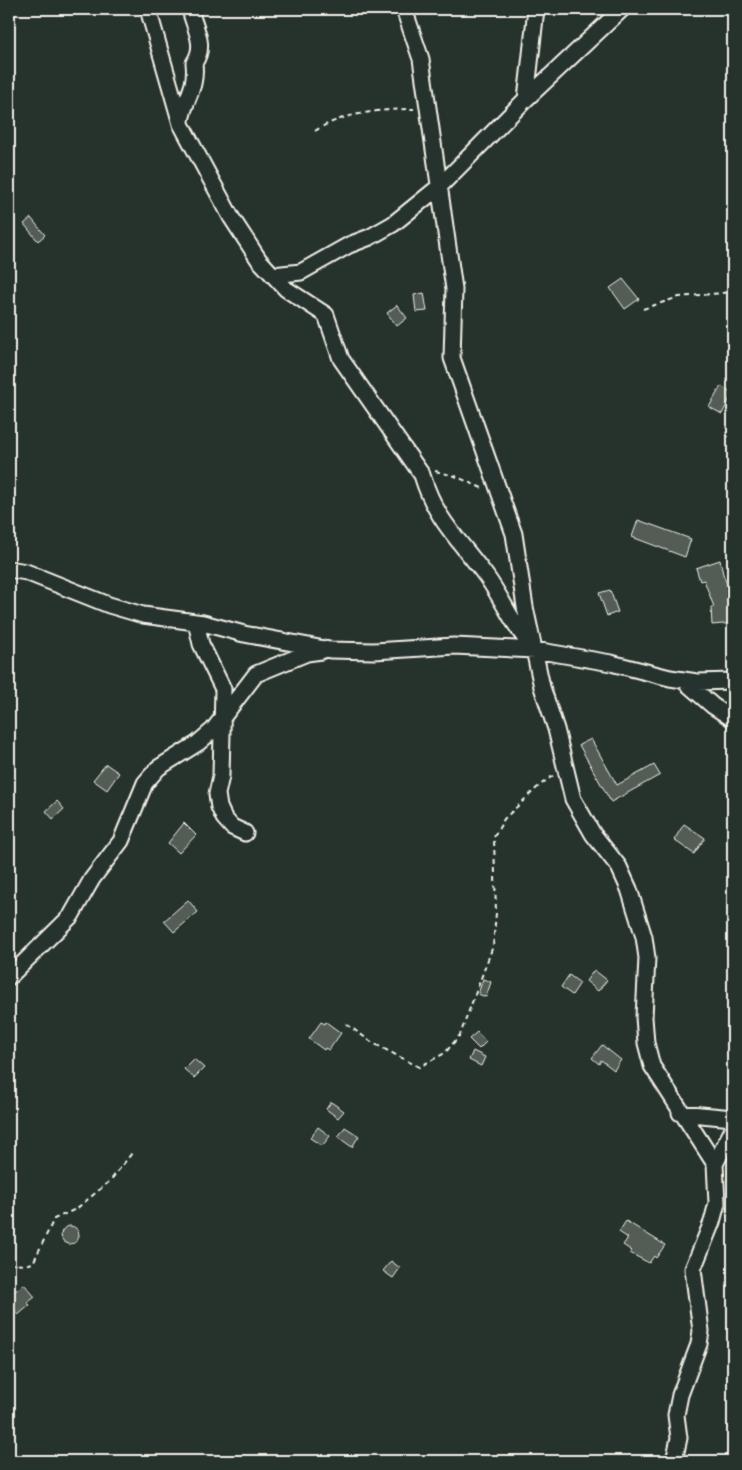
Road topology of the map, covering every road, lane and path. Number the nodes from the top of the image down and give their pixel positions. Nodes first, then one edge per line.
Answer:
1 (148, 9) edge
2 (190, 9) edge
3 (404, 9) edge
4 (536, 9) edge
5 (622, 9) edge
6 (526, 99) junction
7 (429, 111) junction
8 (181, 122) junction
9 (315, 131) dead end
10 (440, 186) junction
11 (273, 275) junction
12 (733, 292) edge
13 (644, 309) dead end
14 (420, 471) junction
15 (501, 499) junction
16 (9, 569) edge
17 (196, 622) junction
18 (330, 650) junction
19 (535, 650) junction
20 (684, 680) junction
21 (733, 680) edge
22 (221, 719) junction
23 (733, 719) edge
24 (566, 766) junction
25 (245, 833) dead end
26 (9, 977) edge
27 (346, 1024) dead end
28 (680, 1113) junction
29 (733, 1118) edge
30 (733, 1129) edge
31 (132, 1153) dead end
32 (715, 1164) junction
33 (9, 1264) edge
34 (674, 1461) edge

1 - 8 street
2 - 8 street
3 - 7 street
4 - 6 street
5 - 6 street
6 - 10 street
7 - 9 path
7 - 10 street
8 - 11 street
10 - 11 street
10 - 15 street
11 - 14 street
12 - 13 path
14 - 15 path
14 - 19 street
15 - 19 street
16 - 17 street
17 - 18 street
17 - 22 street
18 - 19 street
18 - 22 street
19 - 20 street
19 - 24 street
20 - 21 street
20 - 23 street
22 - 25 street
22 - 26 street
24 - 27 path
24 - 28 street
28 - 29 street
28 - 32 street
30 - 32 street
31 - 33 path
32 - 34 street

